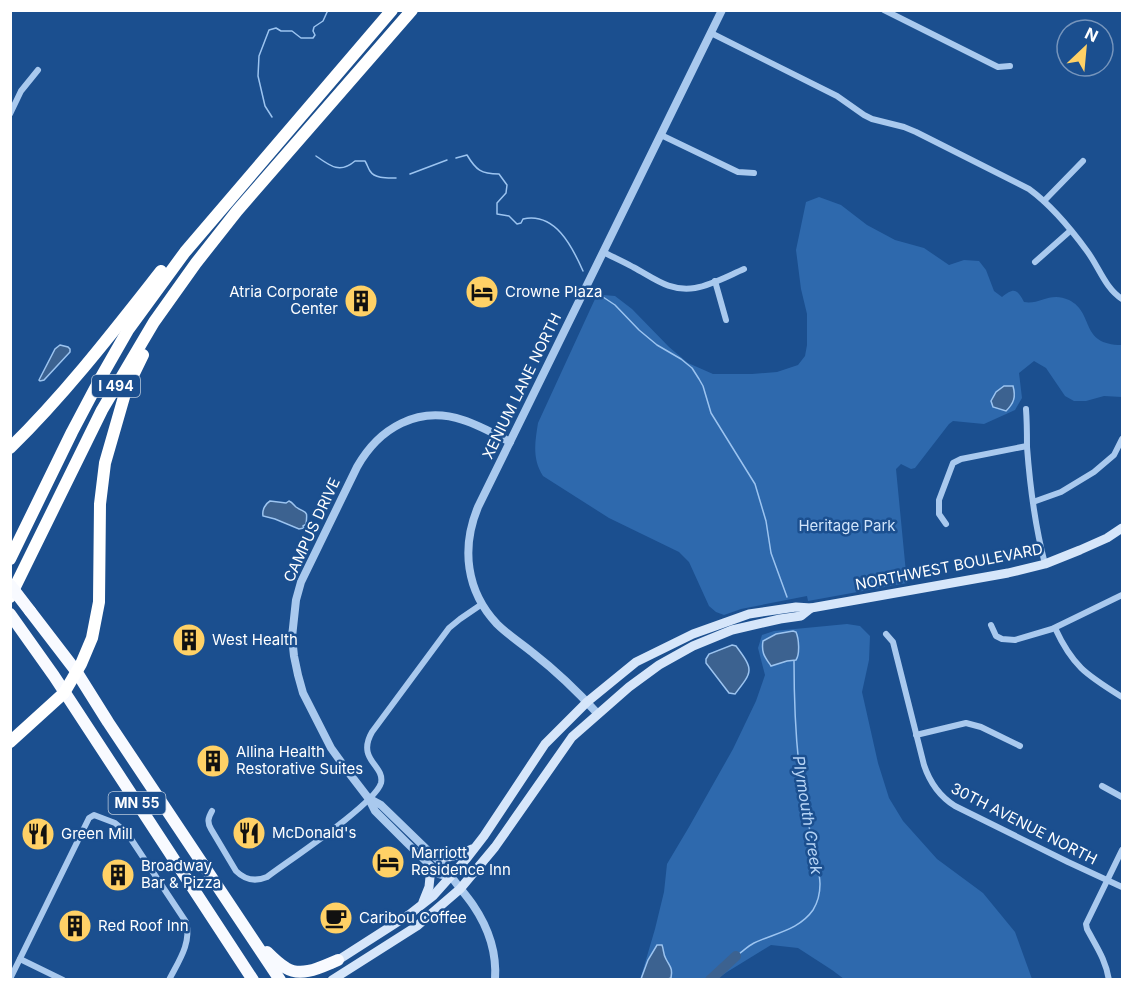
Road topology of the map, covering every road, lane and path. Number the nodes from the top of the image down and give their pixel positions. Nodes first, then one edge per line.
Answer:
1 (392, 10) edge
2 (412, 10) edge
3 (722, 10) edge
4 (884, 10) edge
5 (711, 33) junction
6 (1010, 66) dead end
7 (38, 70) dead end
8 (10, 114) edge
9 (661, 135) junction
10 (1083, 161) dead end
11 (754, 173) dead end
12 (1044, 201) junction
13 (237, 211) junction
14 (1070, 231) junction
15 (184, 252) junction
16 (603, 252) junction
17 (1035, 262) dead end
18 (744, 269) dead end
19 (715, 281) junction
20 (1122, 299) edge
21 (726, 320) dead end
22 (1026, 409) dead end
23 (1122, 439) edge
24 (510, 442) junction
25 (1027, 446) junction
26 (10, 448) edge
27 (1033, 502) junction
28 (946, 524) dead end
29 (1122, 528) edge
30 (10, 559) edge
31 (1045, 564) junction
32 (10, 585) edge
33 (1122, 595) edge
34 (10, 597) edge
35 (482, 604) junction
36 (811, 608) junction
37 (10, 614) edge
38 (991, 625) dead end
39 (1055, 628) junction
40 (886, 634) dead end
41 (76, 671) junction
42 (64, 693) junction
43 (1122, 697) edge
44 (587, 702) junction
45 (597, 714) junction
46 (916, 735) junction
47 (10, 742) edge
48 (1020, 746) dead end
49 (1102, 786) dead end
50 (1122, 797) edge
51 (369, 799) junction
52 (212, 811) dead end
53 (475, 848) junction
54 (1122, 850) edge
55 (431, 854) junction
56 (431, 867) junction
57 (451, 877) junction
58 (1107, 880) junction
59 (1122, 887) edge
60 (460, 889) junction
61 (421, 906) junction
62 (255, 942) junction
63 (20, 959) junction
64 (338, 960) junction
65 (250, 976) edge
66 (10, 979) edge
67 (63, 980) edge
68 (169, 980) edge
69 (280, 980) edge
70 (305, 980) edge
71 (332, 980) edge
72 (495, 980) edge
73 (1109, 980) edge

1 - 15 highway, I 494
2 - 13 highway, I 494
3 - 5 street, XENIUM LANE NORTH
4 - 6 street
5 - 9 street, XENIUM LANE NORTH
5 - 12 street
7 - 8 street
9 - 11 street
9 - 16 street, XENIUM LANE NORTH
10 - 12 street
12 - 14 street
13 - 34 highway, I 494
13 - 41 highway
14 - 17 street
14 - 20 street
15 - 26 highway
15 - 30 highway, I 494
16 - 19 street
16 - 24 street, XENIUM LANE NORTH
18 - 19 street
19 - 21 street
22 - 25 street
23 - 27 street
24 - 35 street, XENIUM LANE NORTH
24 - 51 street, CAMPUS DRIVE
25 - 27 street
25 - 28 street
27 - 31 street
29 - 31 main road, NORTHWEST BOULEVARD
31 - 36 main road, NORTHWEST BOULEVARD
32 - 41 highway, MN 55, bridge
33 - 39 street
35 - 44 street, XENIUM LANE NORTH
35 - 51 street
36 - 44 main road, NORTHWEST BOULEVARD
36 - 45 main road, NORTHWEST BOULEVARD
37 - 42 highway, MN 55
38 - 39 street
39 - 43 street
40 - 46 street, 30TH AVENUE NORTH
41 - 42 highway
41 - 62 highway, MN 55
42 - 47 highway
42 - 65 highway, MN 55
44 - 45 street, XENIUM LANE NORTH
44 - 53 main road, NORTHWEST BOULEVARD
45 - 60 main road, NORTHWEST BOULEVARD
46 - 48 street
46 - 58 street, 30TH AVENUE NORTH
49 - 50 street
51 - 52 street
51 - 55 street, CAMPUS DRIVE
51 - 56 street, CAMPUS DRIVE
53 - 55 main road
53 - 57 main road, NORTHWEST BOULEVARD
54 - 58 street
55 - 57 street, CAMPUS DRIVE
56 - 57 street, CAMPUS DRIVE
56 - 61 main road
57 - 60 street, CAMPUS DRIVE
57 - 61 main road, NORTHWEST BOULEVARD
58 - 59 street, 30TH AVENUE NORTH
58 - 73 street
60 - 71 main road, NORTHWEST BOULEVARD
60 - 72 street, CAMPUS DRIVE
61 - 64 main road, NORTHWEST BOULEVARD
62 - 64 highway
62 - 69 highway, MN 55
63 - 66 street
63 - 67 street
63 - 68 street
64 - 70 main road, NORTHWEST BOULEVARD

